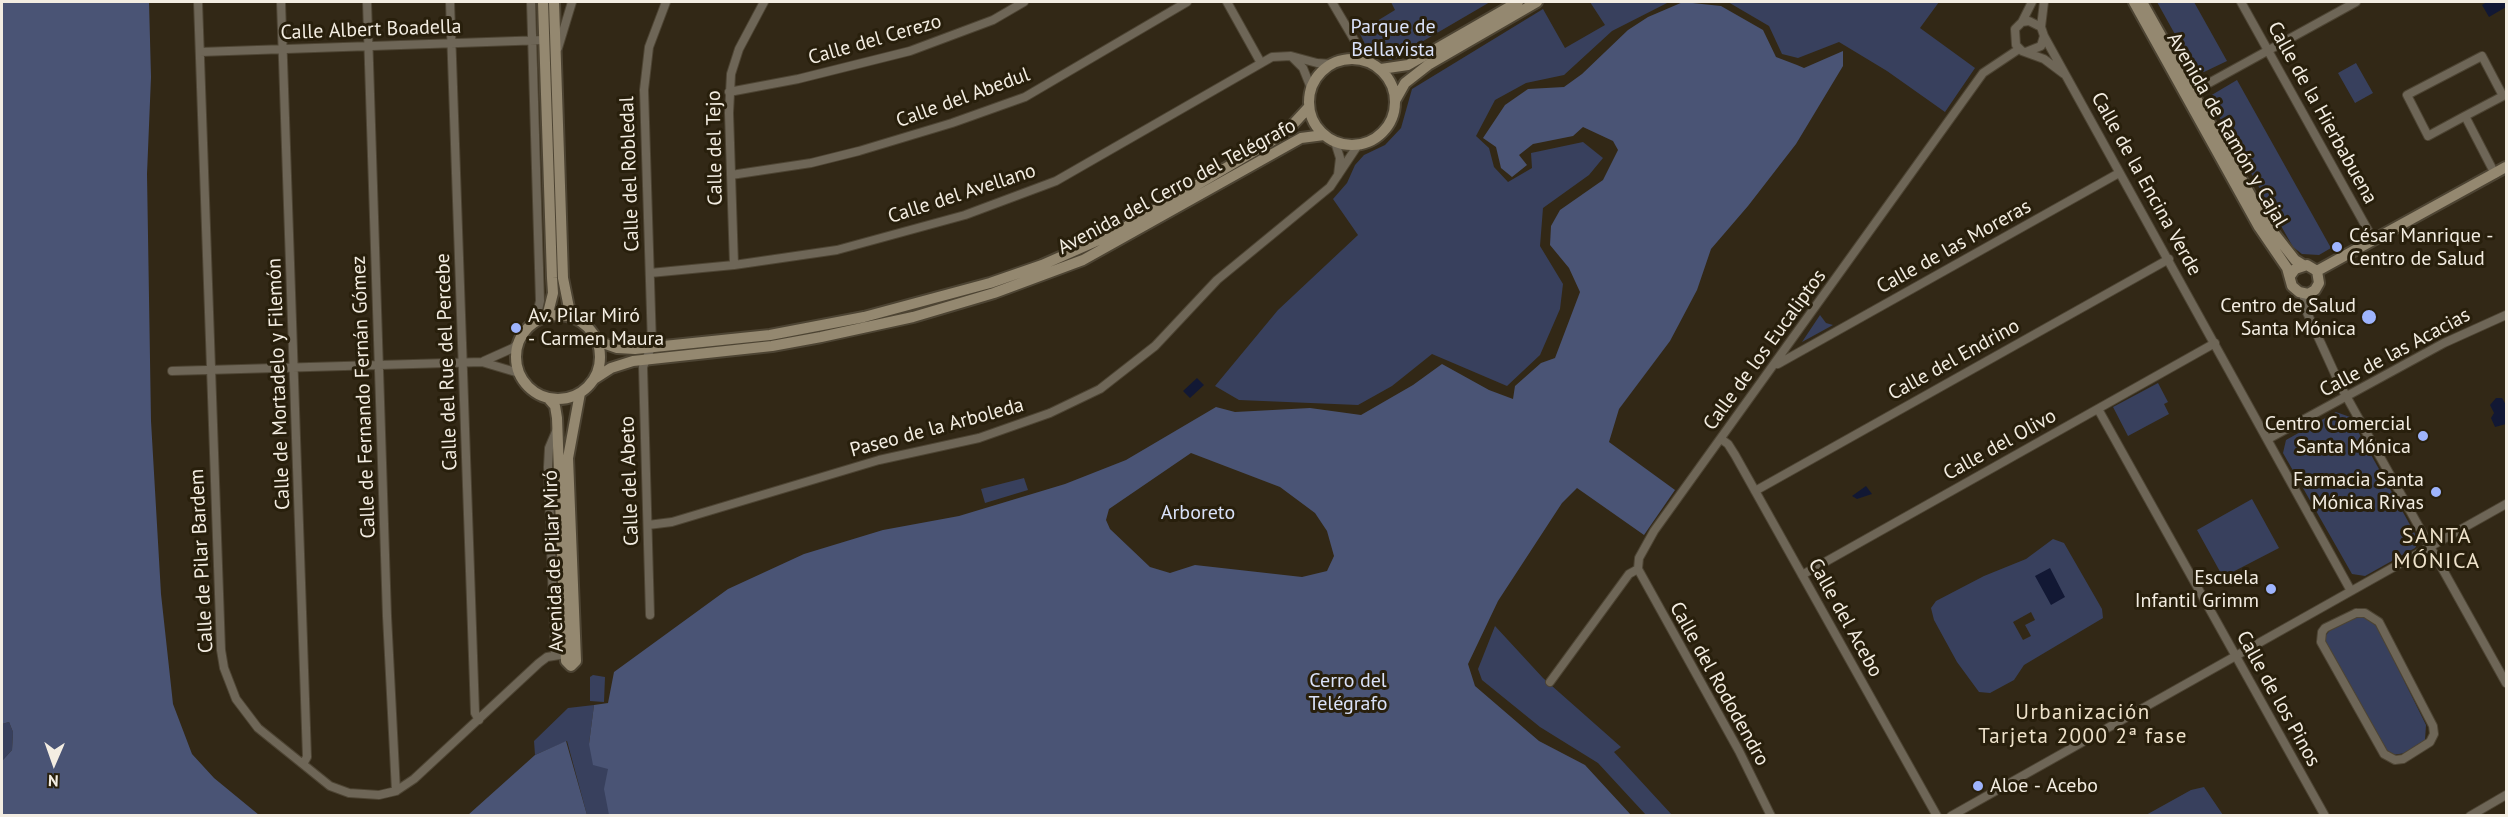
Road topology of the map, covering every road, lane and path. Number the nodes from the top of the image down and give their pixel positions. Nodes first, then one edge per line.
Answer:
1 (198, 2) edge
2 (281, 2) edge
3 (367, 2) edge
4 (450, 2) edge
5 (531, 2) edge
6 (543, 2) edge
7 (554, 2) edge
8 (572, 2) edge
9 (666, 2) edge
10 (764, 2) edge
11 (1024, 2) edge
12 (1187, 2) edge
13 (1227, 2) edge
14 (1332, 2) edge
15 (1518, 2) edge
16 (1537, 2) edge
17 (2032, 2) edge
18 (2044, 2) edge
19 (2134, 2) edge
20 (2142, 2) edge
21 (2356, 2) edge
22 (2244, 3) edge
23 (2022, 22) junction
24 (2043, 32) junction
25 (532, 40) junction
26 (544, 40) junction
27 (451, 44) junction
28 (369, 46) junction
29 (284, 49) junction
30 (2023, 50) junction
31 (2268, 50) junction
32 (200, 52) junction
33 (1291, 56) junction
34 (555, 61) junction
35 (1261, 63) junction
36 (1332, 64) junction
37 (1376, 66) junction
38 (2067, 76) junction
39 (1311, 87) junction
40 (729, 92) junction
41 (2189, 94) junction
42 (1396, 100) junction
43 (1309, 107) junction
44 (2465, 116) junction
45 (1324, 135) junction
46 (1335, 142) junction
47 (1358, 145) junction
48 (2506, 167) edge
49 (2120, 173) junction
50 (2495, 174) junction
51 (731, 176) junction
52 (1337, 180) junction
53 (2374, 241) junction
54 (2169, 259) junction
55 (734, 265) junction
56 (2303, 265) junction
57 (2317, 271) junction
58 (650, 273) junction
59 (2290, 276) junction
60 (2304, 294) junction
61 (2506, 315) edge
62 (547, 317) junction
63 (576, 319) junction
64 (535, 323) junction
65 (520, 341) junction
66 (597, 341) junction
67 (1792, 341) junction
68 (2215, 343) junction
69 (650, 348) junction
70 (1804, 350) junction
71 (644, 361) junction
72 (464, 362) junction
73 (482, 362) junction
74 (380, 365) junction
75 (1775, 366) junction
76 (295, 368) junction
77 (172, 371) dead end
78 (210, 371) junction
79 (519, 373) junction
80 (594, 379) junction
81 (580, 393) junction
82 (548, 398) junction
83 (2348, 398) junction
84 (2098, 409) junction
85 (1721, 439) junction
86 (2268, 439) junction
87 (1755, 491) junction
88 (2506, 504) edge
89 (648, 525) junction
90 (2431, 547) junction
91 (1638, 568) junction
92 (1802, 575) junction
93 (2351, 591) junction
94 (650, 615) dead end
95 (560, 654) junction
96 (2235, 655) junction
97 (1550, 682) dead end
98 (2506, 683) edge
99 (479, 720) junction
100 (2423, 748) joint
101 (303, 764) junction
102 (396, 791) junction
103 (2506, 795) edge
104 (1771, 816) edge
105 (1937, 816) edge
106 (1951, 816) edge
107 (2325, 816) edge
108 (2470, 816) edge

1 - 32 street, Calle de Pilar Bardem
2 - 29 street, Calle de Mortadelo y Filemón
3 - 28 street, Calle de Fernando Fernán Gómez
4 - 27 street, Calle del Rue del Percebe
5 - 25 street
6 - 26 street
7 - 34 street
8 - 34 street
9 - 58 street, Calle del Robledal
10 - 40 street, Calle del Tejo
11 - 40 street, Calle del Cerezo
12 - 51 street, Calle del Abedul
13 - 35 street
14 - 37 street
15 - 37 street
16 - 42 street
17 - 23 street
18 - 24 street
19 - 41 street, Avenida de Ramón y Cajal
20 - 41 street, Avenida de Ramón y Cajal
21 - 31 street
22 - 31 street, Calle de la Hierbabuena
23 - 24 street
23 - 30 street
24 - 30 street
24 - 38 street, Calle de la Encina Verde
25 - 26 street, Calle Albert Boadella
25 - 27 street, Calle Albert Boadella
25 - 64 street
26 - 62 street
27 - 28 street, Calle Albert Boadella
27 - 72 street, Calle del Rue del Percebe
28 - 29 street, Calle Albert Boadella
28 - 74 street, Calle de Fernando Fernán Gómez
29 - 32 street, Calle Albert Boadella
29 - 76 street, Calle de Mortadelo y Filemón
30 - 38 street, Calle de la Encina Verde
30 - 67 street, Calle de los Eucaliptos
31 - 41 street
31 - 53 street, Calle de la Hierbabuena
32 - 78 street, Calle de Pilar Bardem
33 - 35 street, Calle del Avellano
33 - 36 street, Calle del Avellano
33 - 39 street
34 - 63 street
35 - 55 street, Calle del Avellano
36 - 37 street
36 - 39 street
37 - 42 street
38 - 49 street, Calle de la Encina Verde
39 - 43 street
40 - 51 street, Calle del Tejo
41 - 56 street, Avenida de Ramón y Cajal
41 - 59 street, Avenida de Ramón y Cajal
42 - 47 street
43 - 45 street
43 - 69 street, Avenida del Cerro del Telégrafo
44 - 44 street
44 - 50 street
45 - 46 street
45 - 71 street, Avenida del Cerro del Telégrafo
46 - 47 street
46 - 52 street
47 - 52 street, Paseo de la Arboleda
48 - 50 street
49 - 54 street, Calle de la Encina Verde
49 - 70 street, Calle de las Moreras
50 - 53 street
51 - 55 street, Calle del Tejo
52 - 89 street, Paseo de la Arboleda
53 - 57 street
54 - 68 street, Calle de la Encina Verde
54 - 87 street, Calle del Endrino
55 - 58 street, Calle del Avellano
56 - 57 street
56 - 59 street
57 - 60 street
58 - 69 street, Calle del Robledal
59 - 60 street
60 - 83 street
61 - 83 street, Calle de las Acacias
62 - 63 street
62 - 64 street
63 - 66 street
64 - 65 street
65 - 73 street
65 - 79 street
66 - 69 street, Avenida del Cerro del Telégrafo
66 - 80 street
67 - 70 street
67 - 75 street, Calle de los Eucaliptos
68 - 84 street, Calle del Olivo
68 - 86 street, Calle de la Encina Verde
69 - 71 street, Calle del Abeto
70 - 75 street, Calle de las Moreras
71 - 80 street, Avenida del Cerro del Telégrafo
71 - 89 street, Calle del Abeto
72 - 73 street
72 - 74 street
72 - 99 street, Calle del Rue del Percebe
73 - 79 street
74 - 76 street
74 - 102 street, Calle de Fernando Fernán Gómez
75 - 85 street, Calle de los Eucaliptos
76 - 78 street
76 - 101 street, Calle de Mortadelo y Filemón
77 - 78 street
78 - 101 street, Calle de Pilar Bardem
79 - 82 street
80 - 81 street
81 - 82 street
81 - 95 street, Avenida de Pilar Miró
82 - 95 street, Avenida de Pilar Miró
83 - 86 street, Calle de las Acacias
83 - 90 street
84 - 92 street, Calle del Olivo
84 - 96 street, Calle de los Pinos
85 - 87 street, Calle del Acebo
85 - 91 street, Calle de los Eucaliptos
86 - 93 street, Calle de la Encina Verde
87 - 92 street, Calle del Acebo
88 - 90 street
89 - 94 street, Calle del Abeto
90 - 93 street
90 - 98 street
91 - 97 street, Calle de los Eucaliptos
91 - 104 street, Calle del Rododendro
92 - 105 street, Calle del Acebo
93 - 96 street
95 - 99 street, Calle de Pilar Bardem
96 - 106 street
96 - 107 street, Calle de los Pinos
99 - 102 street, Calle de Pilar Bardem
100 - 100 street
101 - 102 street, Calle de Pilar Bardem
103 - 108 street

